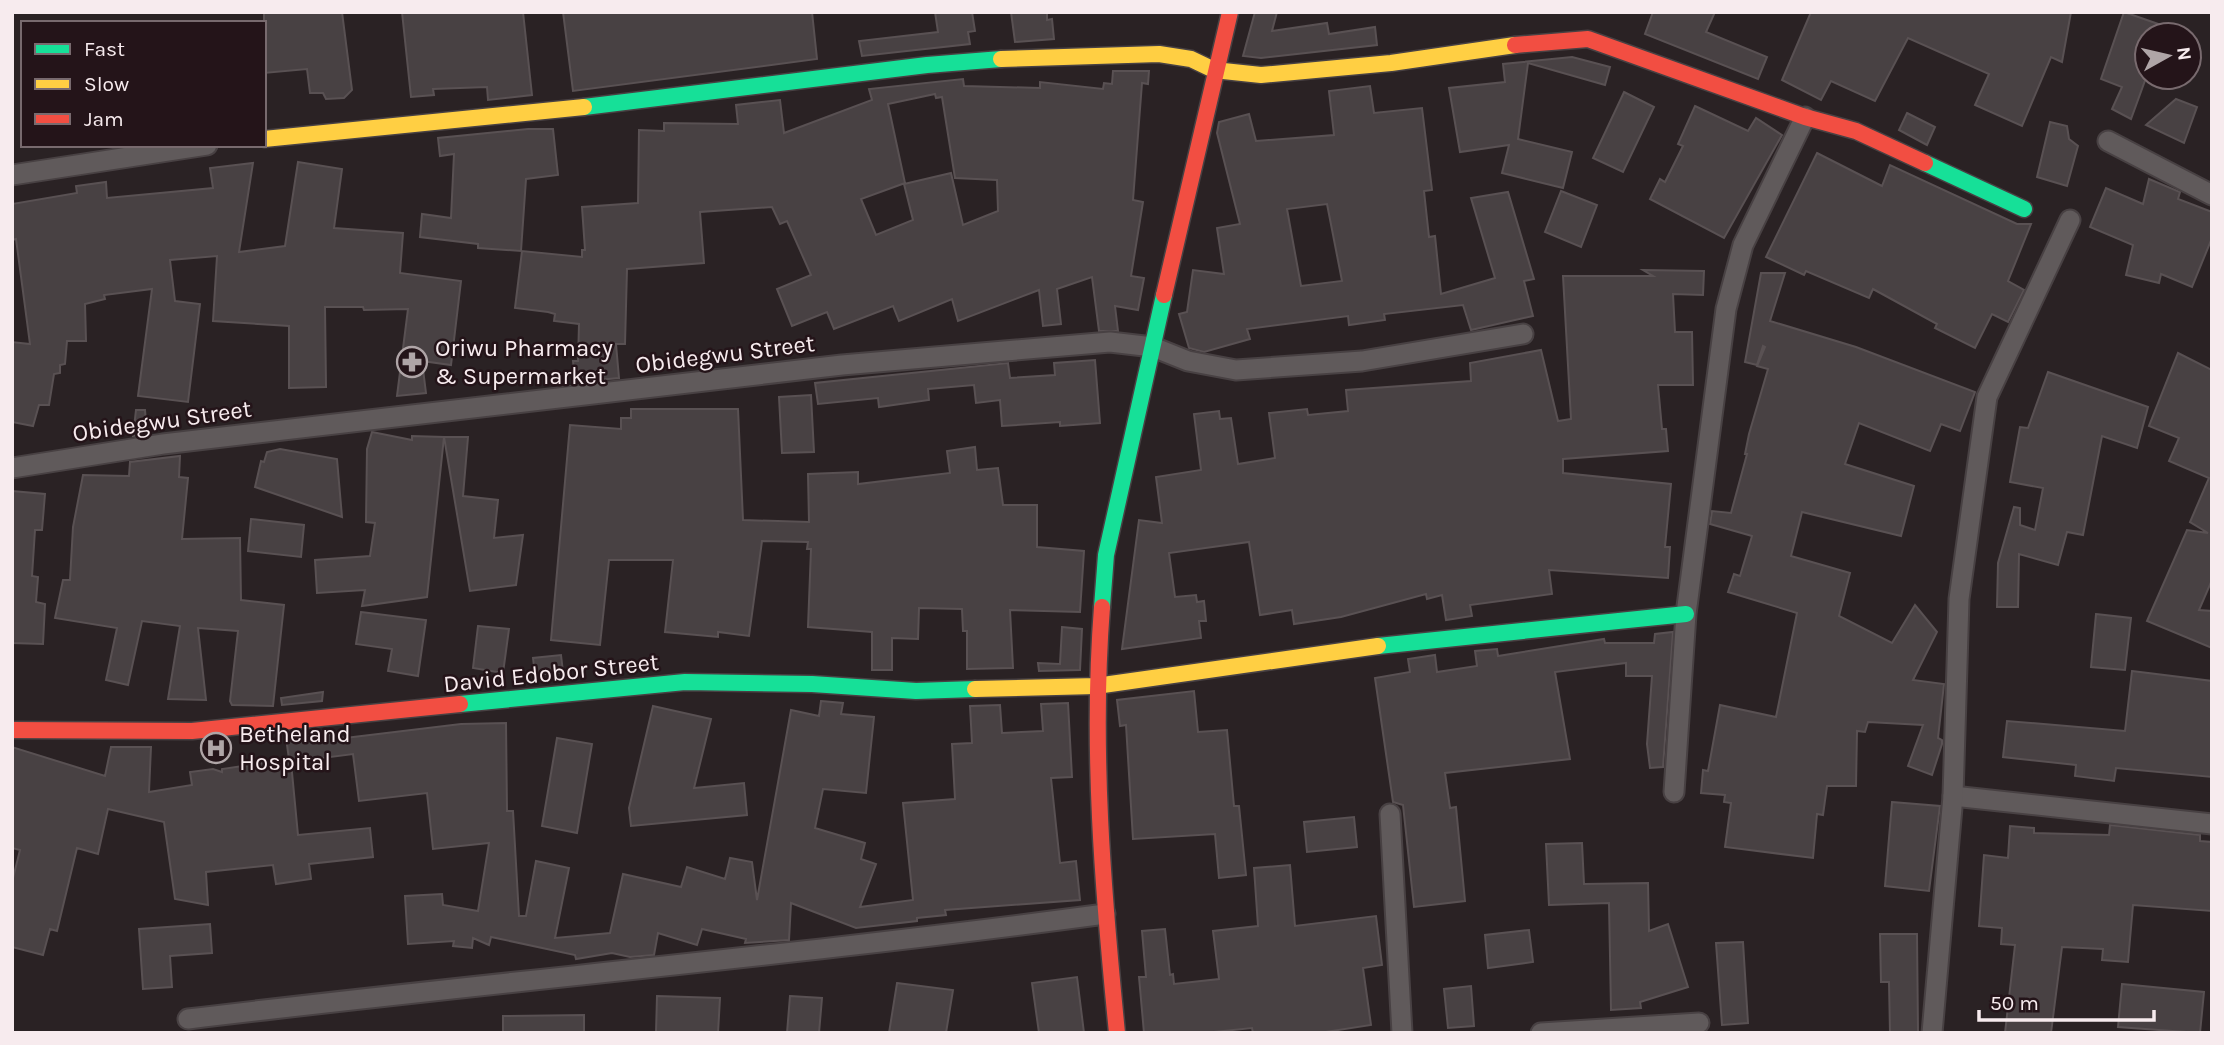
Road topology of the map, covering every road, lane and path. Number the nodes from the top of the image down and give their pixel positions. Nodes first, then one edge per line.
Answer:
1 (1230, 12) edge
2 (1214, 70) junction
3 (1805, 117) junction
4 (266, 139) edge
5 (2108, 141) dead end
6 (194, 147) edge
7 (12, 175) edge
8 (2212, 195) edge
9 (2024, 209) dead end
10 (2070, 220) dead end
11 (1523, 334) dead end
12 (1153, 347) junction
13 (12, 468) edge
14 (1686, 614) junction
15 (1096, 686) junction
16 (12, 730) edge
17 (1674, 792) dead end
18 (1953, 796) junction
19 (1390, 814) dead end
20 (2212, 824) edge
21 (1105, 914) junction
22 (188, 1019) dead end
23 (1699, 1023) dead end
24 (1117, 1033) edge
25 (1402, 1033) edge
26 (1541, 1033) edge
27 (1932, 1033) edge

1 - 2 street
2 - 3 street
2 - 4 street
2 - 12 street
3 - 9 street
3 - 14 street
5 - 8 street
6 - 7 street
10 - 18 street
11 - 12 street, Obidegwu Street
12 - 13 street, Obidegwu Street
12 - 15 street
14 - 15 street, David Edobor Street
14 - 17 street
15 - 16 street, David Edobor Street
15 - 21 street
18 - 20 street
18 - 27 street
19 - 25 street
21 - 22 street
21 - 24 street
23 - 26 street

